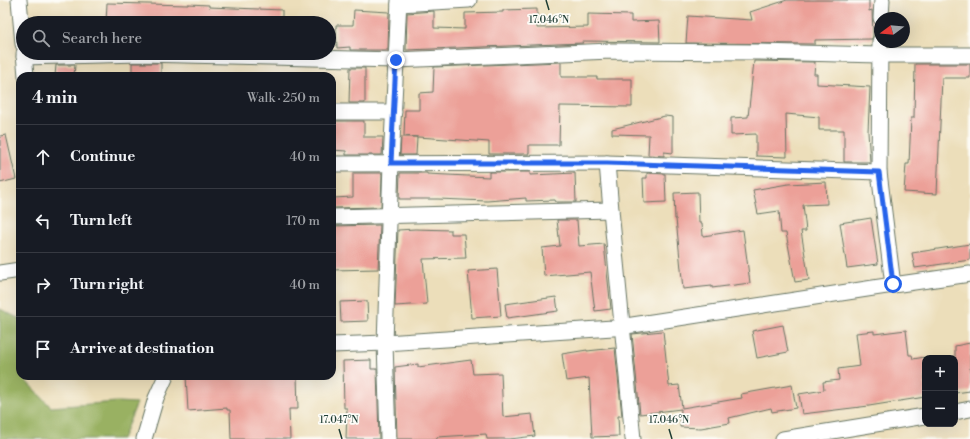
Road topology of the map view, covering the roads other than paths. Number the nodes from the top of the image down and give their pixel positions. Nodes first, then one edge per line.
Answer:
1 (19, 0) edge
2 (469, 0) edge
3 (882, 0) edge
4 (399, 2) edge
5 (881, 12) edge
6 (21, 16) edge
7 (880, 48) edge
8 (970, 54) edge
9 (336, 59) edge
10 (25, 60) edge
11 (396, 60) junction
12 (26, 72) edge
13 (336, 112) edge
14 (394, 112) junction
15 (391, 163) junction
16 (607, 163) junction
17 (336, 164) edge
18 (879, 172) junction
19 (611, 210) junction
20 (390, 216) junction
21 (336, 217) edge
22 (16, 271) edge
23 (0, 273) edge
24 (970, 274) edge
25 (893, 284) junction
26 (622, 326) junction
27 (385, 343) junction
28 (336, 345) edge
29 (164, 380) edge
30 (970, 409) edge
31 (958, 411) edge
32 (922, 416) edge
33 (144, 439) edge
34 (388, 439) edge
35 (633, 439) edge
36 (783, 439) edge

1 - 6 street
2 - 4 street
3 - 5 street
4 - 11 street
7 - 8 street
7 - 11 street
7 - 18 street
9 - 11 street
10 - 12 street
11 - 14 street
13 - 14 street
14 - 15 street
15 - 16 street
15 - 17 street
15 - 20 street
16 - 18 street
16 - 19 street
18 - 25 street
19 - 20 street
19 - 26 street
20 - 21 street
20 - 27 street
22 - 23 street
24 - 25 street
25 - 26 street
26 - 27 street
26 - 35 street
27 - 28 street
27 - 34 street
29 - 33 street
30 - 31 street
32 - 36 street

